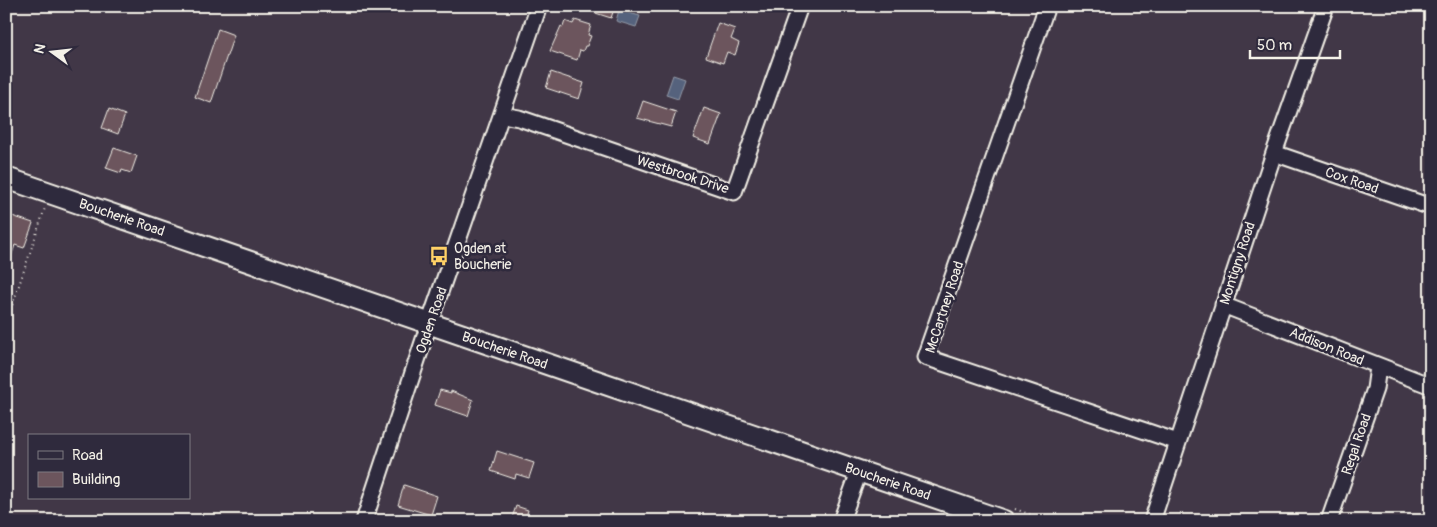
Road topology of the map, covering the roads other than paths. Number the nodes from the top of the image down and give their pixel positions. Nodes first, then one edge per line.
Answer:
1 (539, 6) edge
2 (800, 6) edge
3 (1047, 6) edge
4 (1326, 6) edge
5 (502, 115) junction
6 (1274, 152) junction
7 (6, 178) edge
8 (1431, 207) edge
9 (1223, 305) junction
10 (429, 324) junction
11 (1378, 366) junction
12 (1431, 386) edge
13 (1178, 442) junction
14 (859, 472) junction
15 (364, 521) edge
16 (841, 521) edge
17 (1004, 521) edge
18 (1152, 521) edge
19 (1329, 521) edge

1 - 5 street, Ogden Road
2 - 5 street, Westbrook Drive
3 - 13 street, McCartney Road
4 - 6 street, Montigny Road
5 - 10 street, Ogden Road
6 - 8 street, Cox Road
6 - 9 street, Montigny Road
7 - 10 main road, Boucherie Road
9 - 11 street, Addison Road
9 - 13 street, Montigny Road
10 - 14 main road, Boucherie Road
10 - 15 street, Ogden Road
11 - 12 street, Addison Road
11 - 19 street, Regal Road
13 - 18 street, Montigny Road
14 - 16 street
14 - 17 main road, Boucherie Road

